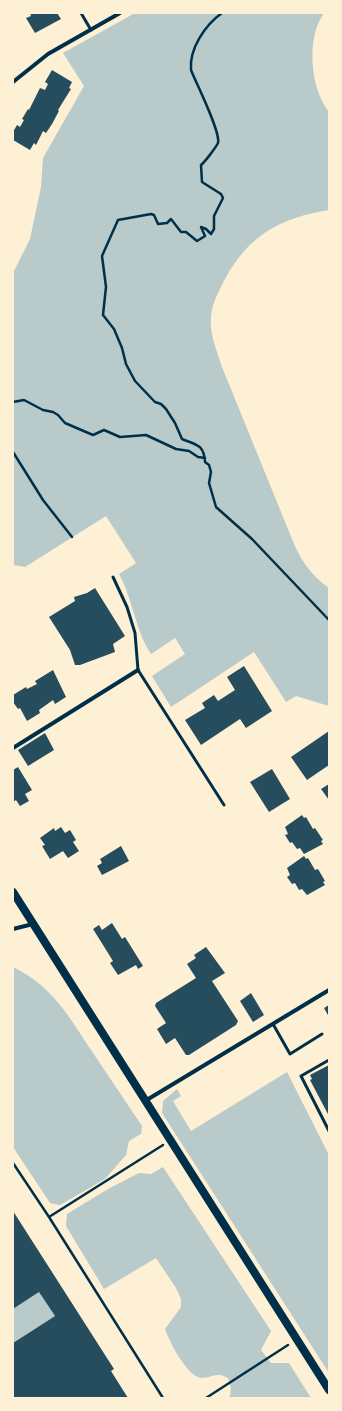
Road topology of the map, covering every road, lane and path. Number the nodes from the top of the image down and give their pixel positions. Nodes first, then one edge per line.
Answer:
1 (81, 13) edge
2 (120, 13) edge
3 (222, 13) edge
4 (91, 30) junction
5 (13, 82) edge
6 (13, 402) edge
7 (13, 452) edge
8 (205, 458) junction
9 (72, 537) dead end
10 (113, 577) dead end
11 (329, 620) edge
12 (138, 670) junction
13 (13, 748) edge
14 (224, 805) dead end
15 (13, 892) edge
16 (33, 924) junction
17 (13, 929) edge
18 (329, 990) edge
19 (273, 1024) junction
20 (322, 1034) dead end
21 (329, 1060) edge
22 (145, 1101) junction
23 (329, 1131) edge
24 (170, 1141) junction
25 (13, 1163) edge
26 (49, 1217) junction
27 (297, 1340) junction
28 (329, 1390) edge
29 (163, 1398) edge
30 (206, 1398) edge

1 - 4 lane
2 - 4 street
3 - 8 path
4 - 5 street
6 - 8 path
7 - 9 path
8 - 11 path
10 - 12 lane
12 - 13 street
12 - 14 lane
15 - 16 main road
16 - 17 street
16 - 22 main road
18 - 19 street
19 - 20 lane
19 - 22 street
21 - 23 lane
22 - 24 main road
24 - 26 path
24 - 27 main road
25 - 26 path
26 - 29 path
27 - 28 main road
27 - 30 path

